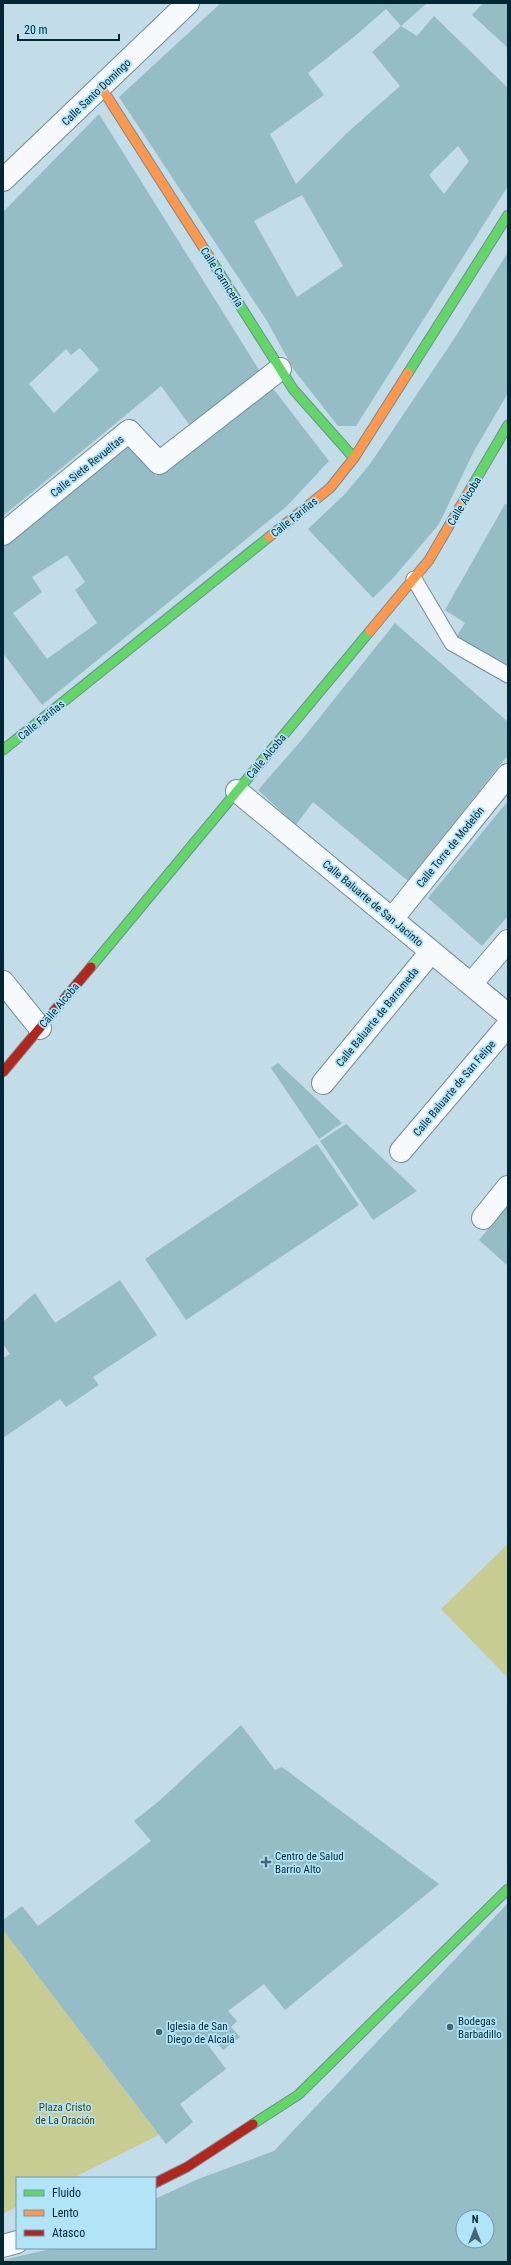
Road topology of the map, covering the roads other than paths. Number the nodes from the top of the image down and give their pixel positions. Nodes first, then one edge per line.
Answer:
1 (188, 3) edge
2 (101, 87) junction
3 (3, 180) edge
4 (508, 215) edge
5 (280, 369) junction
6 (508, 425) edge
7 (354, 458) junction
8 (3, 534) edge
9 (414, 579) junction
10 (508, 675) edge
11 (3, 750) edge
12 (508, 775) edge
13 (237, 791) junction
14 (392, 919) junction
15 (508, 941) edge
16 (431, 952) junction
17 (3, 982) edge
18 (471, 984) junction
19 (508, 1015) edge
20 (508, 1025) edge
21 (40, 1028) junction
22 (3, 1072) edge
23 (323, 1083) dead end
24 (401, 1151) dead end
25 (508, 1187) edge
26 (483, 1218) dead end
27 (508, 1889) edge
28 (156, 2182) edge
29 (16, 2242) edge
30 (3, 2246) edge

1 - 2 street, Calle Santo Domingo
2 - 3 street, Calle Santo Domingo
2 - 5 street, Calle Carnicería
4 - 7 street, Calle Fariñas
5 - 7 street, Calle Carnicería
5 - 8 street, Calle Siete Revueltas
6 - 9 street, Calle Alcoba
7 - 11 street, Calle Fariñas
9 - 10 lane
9 - 13 street, Calle Alcoba
12 - 14 street, Calle Torre de Modelón
13 - 14 street, Calle Baluarte de San Jacinto
13 - 21 street, Calle Alcoba
14 - 16 street, Calle Baluarte de San Jacinto
15 - 18 street
16 - 18 street, Calle Baluarte de San Jacinto
16 - 23 street, Calle Baluarte de Barrameda
17 - 21 street
18 - 19 street, Calle Baluarte de San Jacinto
20 - 24 street, Calle Baluarte de San Felipe
21 - 22 street, Calle Alcoba
25 - 26 street
27 - 28 street
29 - 30 street

